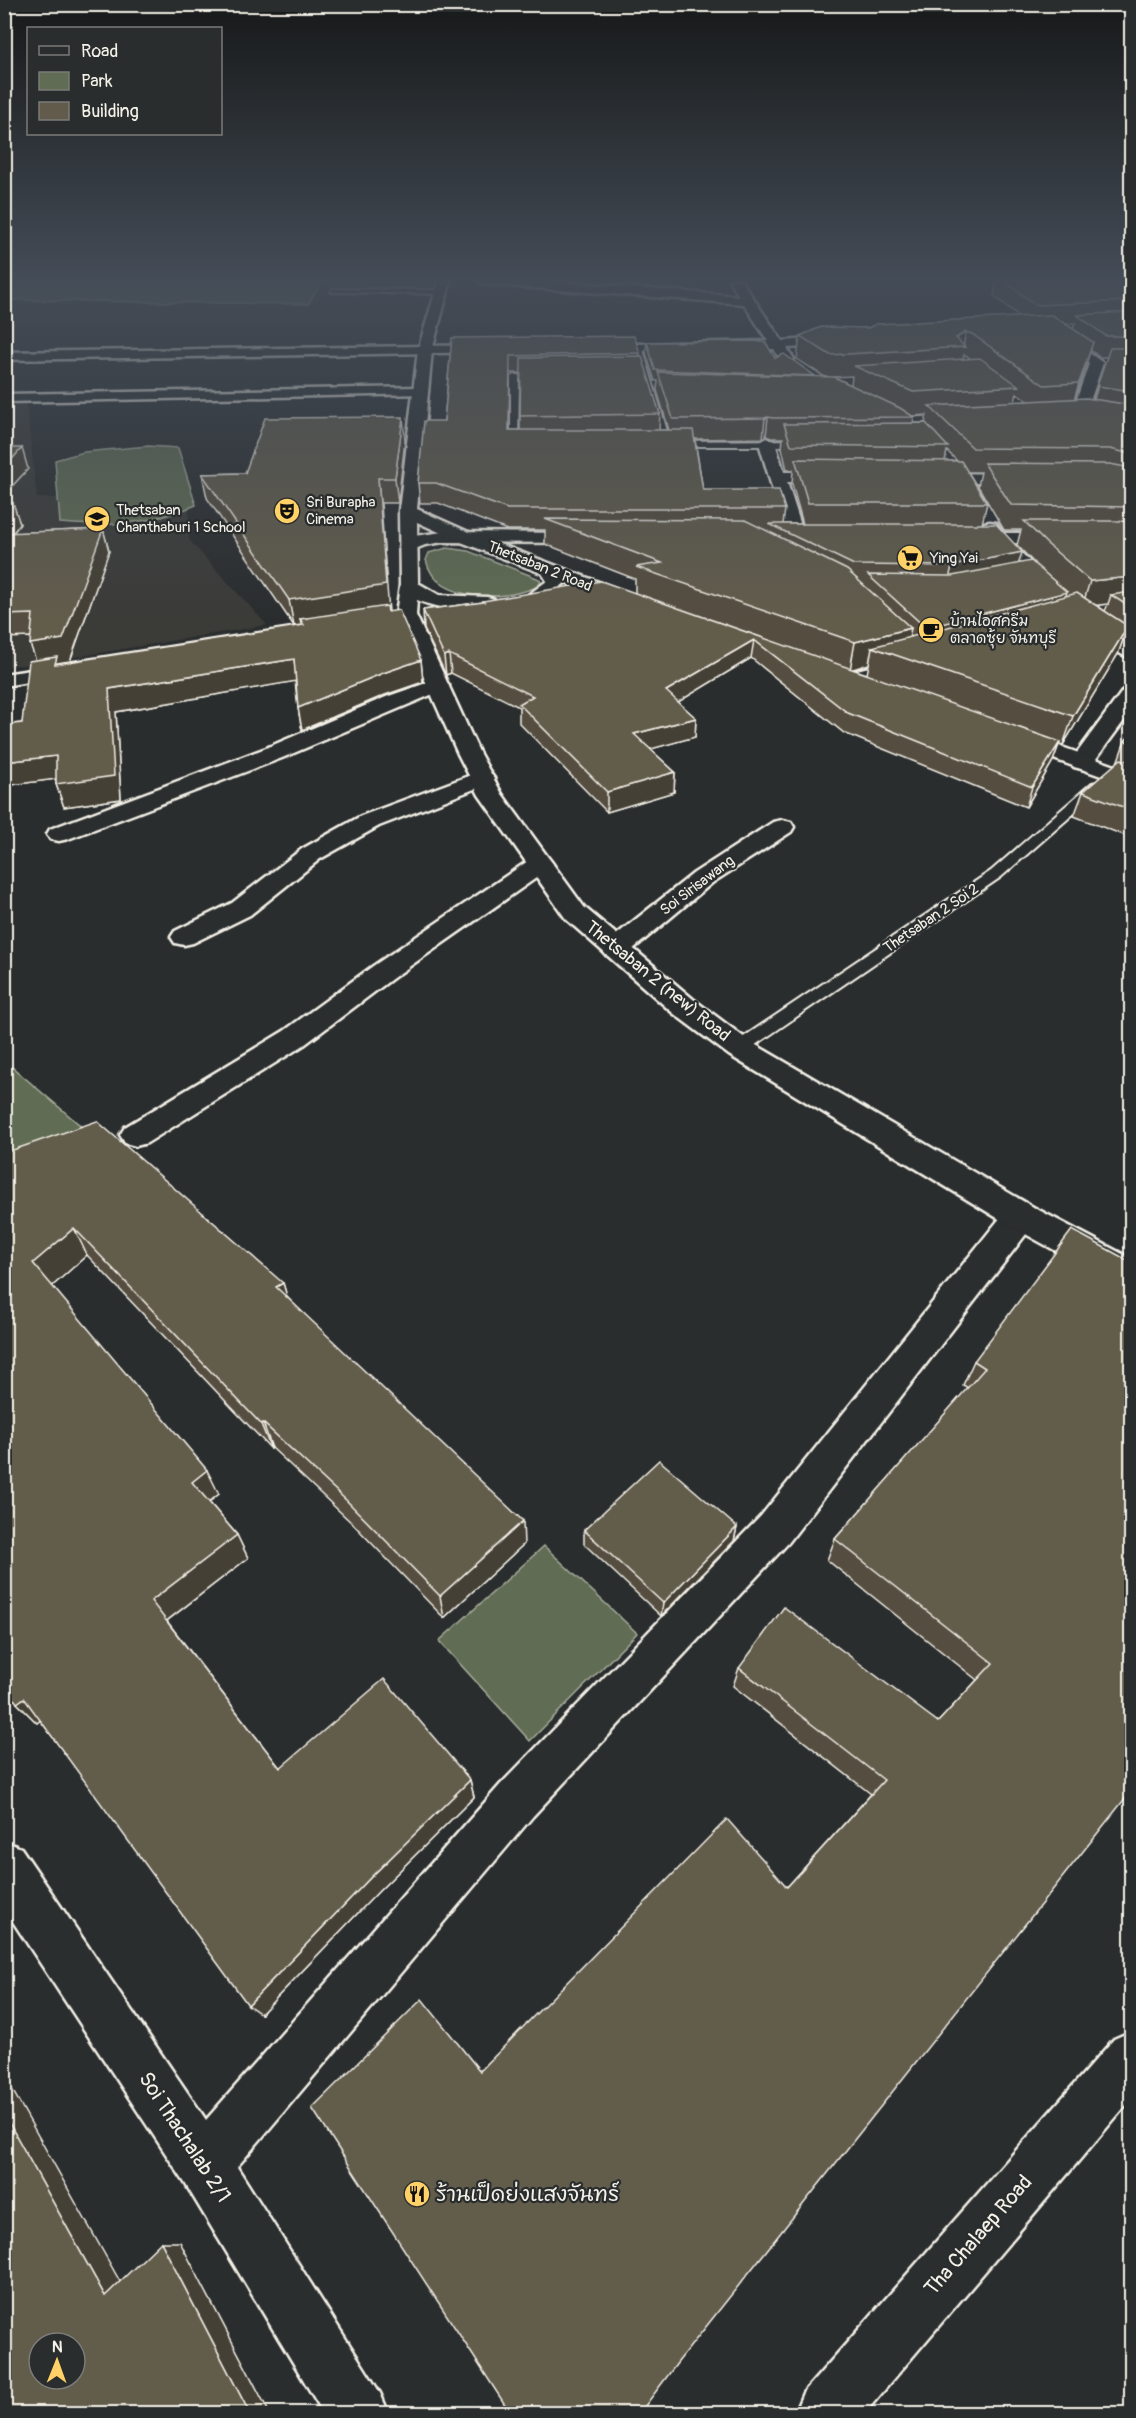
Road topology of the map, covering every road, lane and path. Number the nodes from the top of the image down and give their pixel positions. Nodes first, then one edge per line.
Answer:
1 (311, 393) edge
2 (421, 393) edge
3 (515, 393) edge
4 (651, 393) edge
5 (1089, 393) edge
6 (4, 398) edge
7 (1079, 414) edge
8 (986, 418) edge
9 (919, 436) edge
10 (767, 443) junction
11 (812, 443) edge
12 (654, 444) edge
13 (667, 444) junction
14 (531, 447) edge
15 (947, 464) edge
16 (777, 477) junction
17 (858, 478) edge
18 (916, 478) edge
19 (962, 478) junction
20 (1044, 479) edge
21 (973, 498) edge
22 (408, 511) junction
23 (985, 518) edge
24 (467, 538) junction
25 (610, 538) edge
26 (774, 538) edge
27 (795, 538) junction
28 (819, 538) edge
29 (949, 538) edge
30 (997, 538) junction
31 (1131, 538) edge
32 (408, 547) junction
33 (549, 570) junction
34 (409, 585) junction
35 (592, 587) junction
36 (538, 595) junction
37 (487, 603) junction
38 (645, 606) edge
39 (1110, 612) edge
40 (394, 617) junction
41 (1071, 617) junction
42 (1131, 651) edge
43 (908, 660) edge
44 (85, 668) edge
45 (825, 669) edge
46 (846, 676) junction
47 (4, 680) edge
48 (438, 685) junction
49 (879, 688) edge
50 (1131, 694) edge
51 (992, 729) edge
52 (1082, 762) junction
53 (1122, 776) edge
54 (482, 778) junction
55 (782, 827) dead end
56 (59, 834) dead end
57 (540, 864) junction
58 (184, 937) dead end
59 (616, 949) junction
60 (739, 1048) junction
61 (136, 1135) dead end
62 (1021, 1216) junction
63 (1131, 1276) edge
64 (4, 1865) edge
65 (1131, 2057) edge
66 (204, 2164) junction
67 (359, 2414) edge
68 (824, 2414) edge

1 - 6 street
2 - 22 street
3 - 14 lane
4 - 13 lane
5 - 7 street
8 - 9 street
10 - 11 lane
10 - 13 lane
10 - 16 street
12 - 13 lane
15 - 19 street
16 - 17 street
16 - 27 street
18 - 19 street
19 - 20 street
19 - 21 street
22 - 24 street, Thetsaban 2 Road
22 - 32 street
23 - 30 street
24 - 25 street
24 - 32 street
24 - 33 street, Thetsaban 2 Road
26 - 27 street
27 - 28 street
29 - 30 street
30 - 31 street
30 - 41 street
32 - 34 street
33 - 35 street, Thetsaban 2 Road
33 - 36 street
34 - 37 street
34 - 40 street
35 - 36 street
35 - 38 street, Thetsaban 2 Road
36 - 37 street
37 - 40 street
39 - 41 street
40 - 48 street, Thetsaban 2 (new) Road
41 - 42 street
43 - 46 lane
44 - 47 street
45 - 46 street
46 - 49 street
48 - 54 street, Thetsaban 2 (new) Road
48 - 56 street
50 - 52 street
51 - 52 street
52 - 53 street
53 - 60 lane, Thetsaban 2 Soi 2
54 - 57 street, Thetsaban 2 (new) Road
54 - 58 street
55 - 59 street, Soi Sirisawang
57 - 59 street, Thetsaban 2 (new) Road
57 - 61 street
59 - 60 street, Thetsaban 2 (new) Road
60 - 62 street, Thetsaban 2 (new) Road
62 - 63 street, Thetsaban 2 (new) Road
62 - 66 street
64 - 66 street, Soi Thachalab 2/1
65 - 68 street, Tha Chalaep Road
66 - 67 street, Soi Thachalab 2/1

